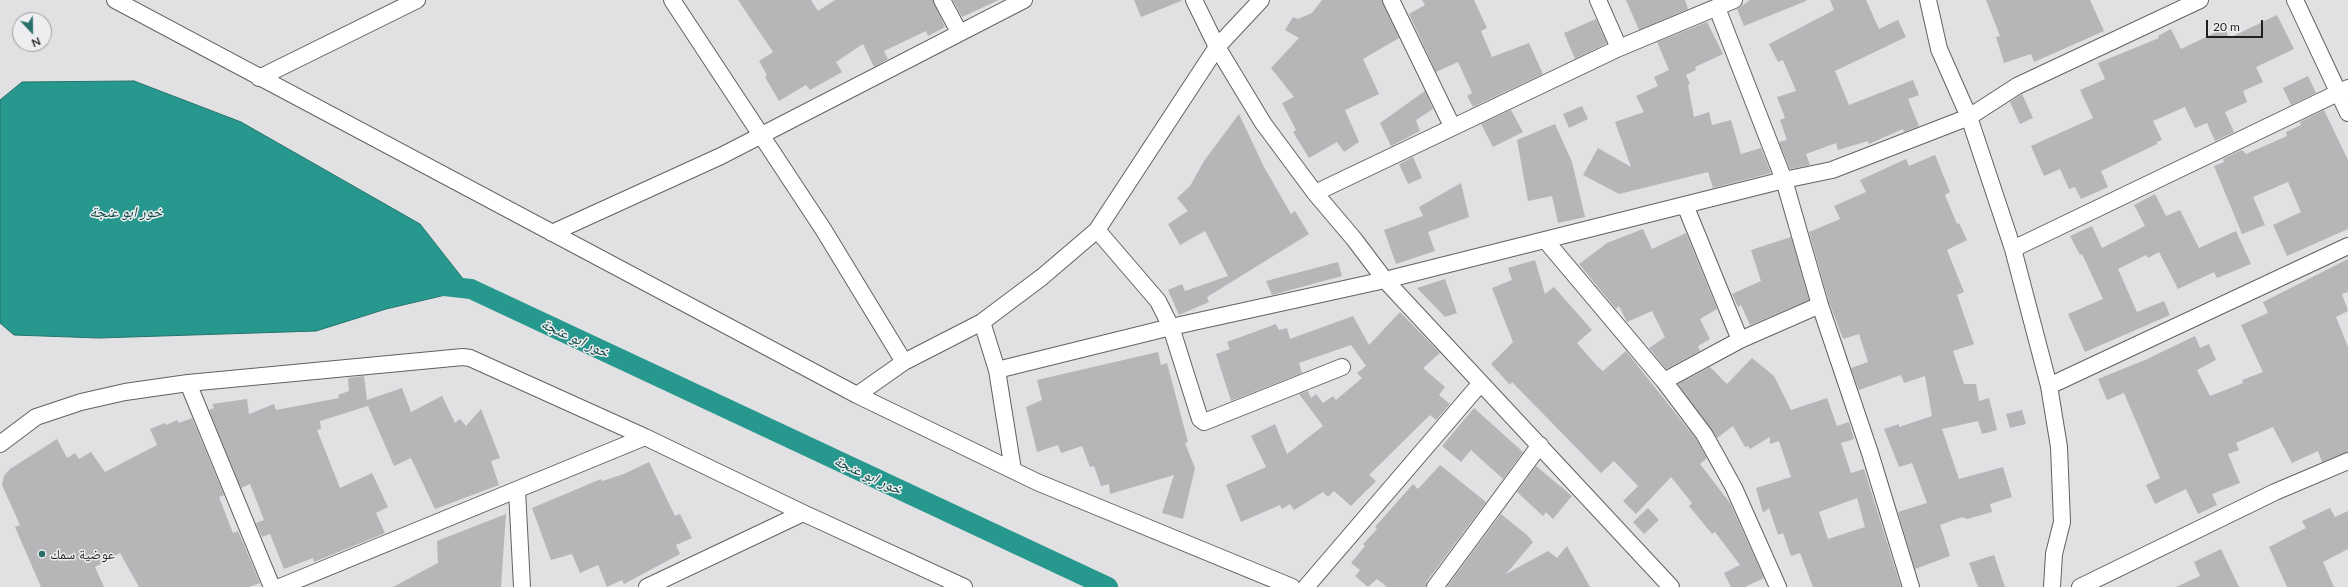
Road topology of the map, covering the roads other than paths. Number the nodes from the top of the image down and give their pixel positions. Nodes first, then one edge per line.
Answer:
1 (115, 0) edge
2 (417, 0) edge
3 (672, 0) edge
4 (942, 0) edge
5 (1024, 0) edge
6 (1194, 0) edge
7 (1261, 0) edge
8 (1391, 0) edge
9 (1598, 0) edge
10 (1734, 0) edge
11 (1928, 0) edge
12 (2200, 0) edge
13 (2295, 0) edge
14 (1717, 8) junction
15 (959, 32) junction
16 (1217, 47) junction
17 (1618, 48) junction
18 (259, 78) junction
19 (2343, 91) edge
20 (2348, 114) edge
21 (1969, 117) junction
22 (1452, 126) junction
23 (760, 135) junction
24 (1784, 180) junction
25 (1314, 193) junction
26 (1685, 205) junction
27 (1096, 230) junction
28 (552, 233) junction
29 (1546, 241) junction
30 (2348, 246) edge
31 (2013, 248) junction
32 (1384, 280) junction
33 (1820, 305) junction
34 (982, 322) junction
35 (1171, 327) junction
36 (1740, 340) junction
37 (904, 362) junction
38 (1342, 367) dead end
39 (997, 370) junction
40 (1664, 380) junction
41 (188, 383) junction
42 (1480, 384) junction
43 (2049, 386) junction
44 (857, 395) junction
45 (645, 437) junction
46 (0, 444) edge
47 (1540, 445) junction
48 (2348, 461) edge
49 (1013, 470) junction
50 (516, 490) junction
51 (803, 513) junction
52 (272, 587) edge
53 (280, 587) edge
54 (522, 587) edge
55 (647, 587) edge
56 (964, 587) edge
57 (1292, 587) edge
58 (1306, 587) edge
59 (1435, 587) edge
60 (1671, 587) edge
61 (1778, 587) edge
62 (1911, 587) edge
63 (2052, 587) edge
64 (2080, 587) edge

1 - 18 street
2 - 18 street
3 - 23 street
4 - 15 street
5 - 15 street
6 - 16 street
7 - 16 street
8 - 22 street
9 - 17 street
10 - 14 street
11 - 21 street
12 - 21 street
13 - 19 street
14 - 17 street
14 - 24 street
15 - 23 street
16 - 25 street
16 - 27 street
17 - 22 street
18 - 28 street
19 - 20 street
19 - 31 street
21 - 24 street
21 - 31 street
22 - 25 street
23 - 28 street
23 - 37 street
24 - 26 street
24 - 33 street
25 - 32 street
26 - 29 street
26 - 36 street
27 - 34 street
27 - 35 street
28 - 44 street
29 - 32 street
29 - 40 street
30 - 43 street
31 - 43 street
32 - 35 street
32 - 42 street
33 - 36 street
33 - 62 street
34 - 37 street
34 - 39 street
35 - 38 street
35 - 39 street
36 - 40 street
37 - 44 street
39 - 49 street
40 - 61 street
41 - 45 street
41 - 46 street
41 - 52 street
42 - 47 street
42 - 58 street
43 - 63 street
44 - 49 street
45 - 50 street
45 - 51 street
47 - 59 street
47 - 60 street
48 - 64 street
49 - 57 street
50 - 53 street
50 - 54 street
51 - 55 street
51 - 56 street

